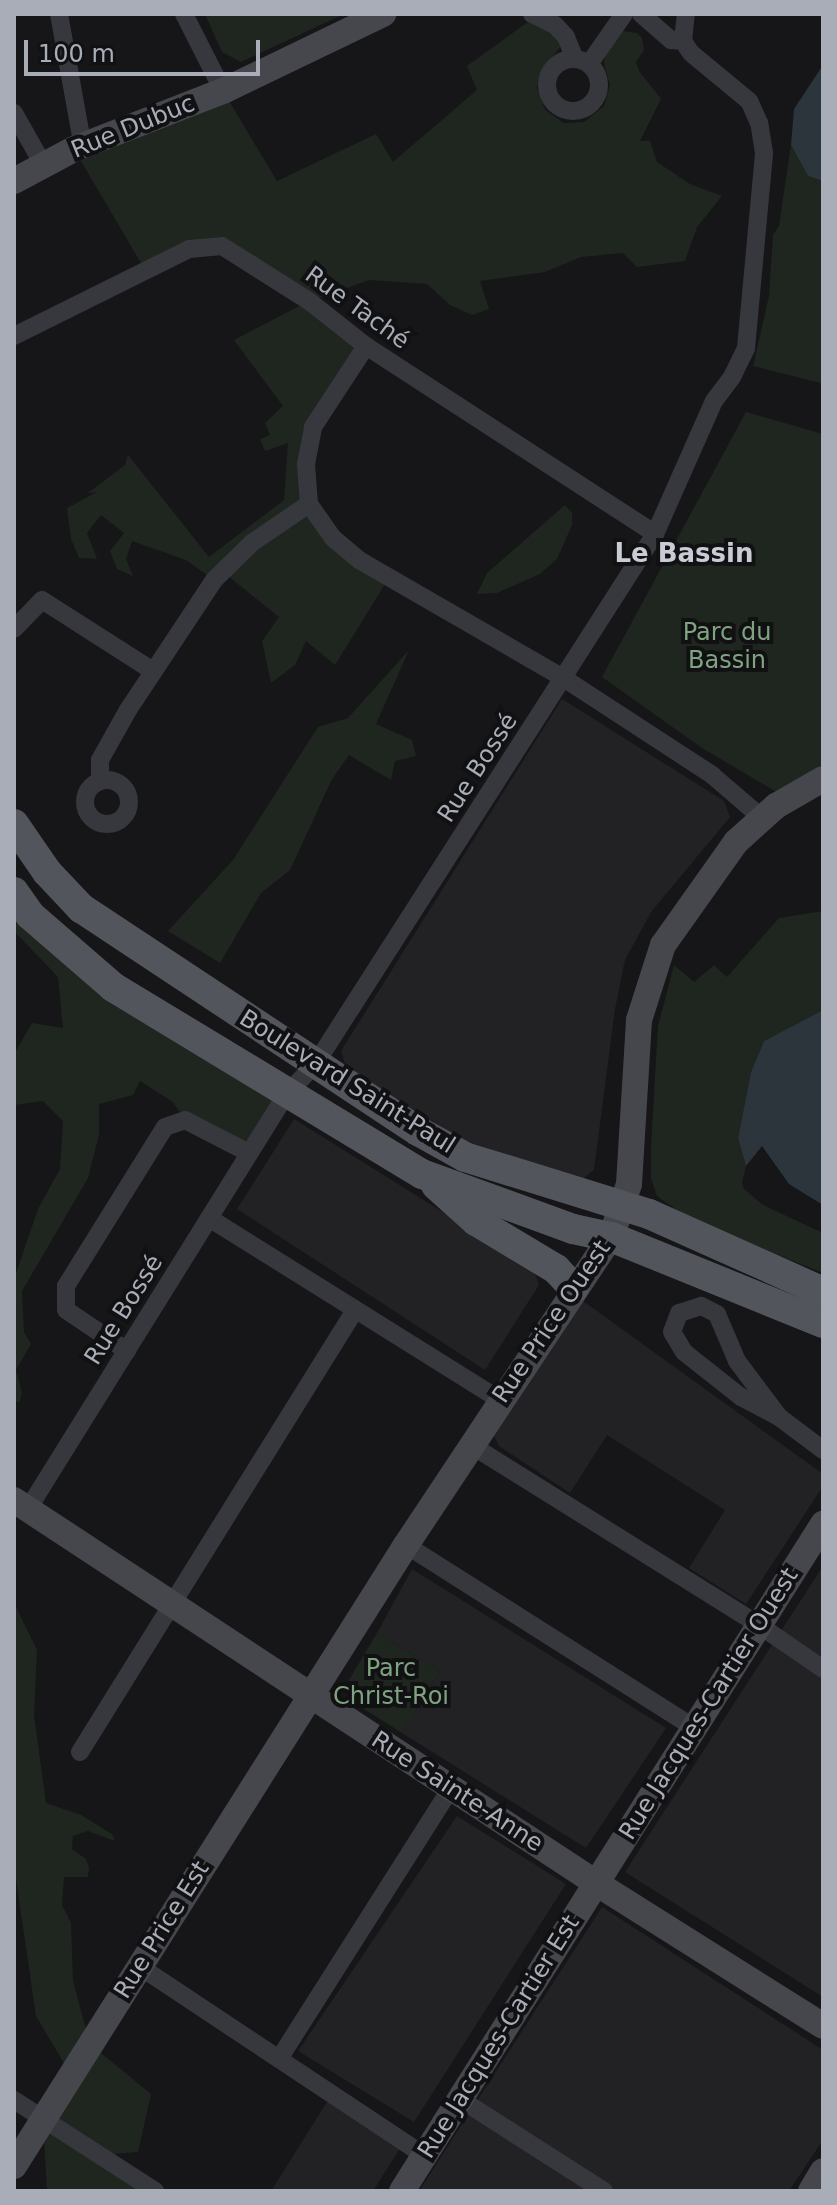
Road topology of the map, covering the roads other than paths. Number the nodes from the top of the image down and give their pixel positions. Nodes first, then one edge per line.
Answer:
1 (59, 14) edge
2 (184, 14) edge
3 (383, 14) edge
4 (532, 14) edge
5 (624, 14) edge
6 (641, 14) edge
7 (686, 14) edge
8 (683, 41) junction
9 (223, 91) junction
10 (14, 113) edge
11 (83, 148) junction
12 (44, 166) junction
13 (14, 181) edge
14 (14, 336) edge
15 (366, 346) junction
16 (309, 504) junction
17 (655, 534) junction
18 (14, 629) edge
19 (153, 671) junction
20 (565, 679) junction
21 (823, 779) edge
22 (100, 781) dead end
23 (761, 817) junction
24 (14, 824) edge
25 (14, 892) edge
26 (316, 1063) junction
27 (286, 1095) junction
28 (249, 1153) junction
29 (422, 1174) junction
30 (619, 1206) junction
31 (209, 1218) junction
32 (611, 1237) junction
33 (574, 1288) junction
34 (823, 1292) edge
35 (355, 1310) junction
36 (823, 1323) edge
37 (127, 1351) junction
38 (500, 1400) junction
39 (779, 1417) junction
40 (471, 1445) junction
41 (823, 1450) edge
42 (21, 1505) edge
43 (823, 1524) edge
44 (406, 1545) junction
45 (173, 1605) junction
46 (759, 1625) junction
47 (823, 1669) edge
48 (311, 1696) junction
49 (694, 1728) junction
50 (80, 1752) dead end
51 (451, 1788) junction
52 (596, 1883) junction
53 (139, 1966) junction
54 (823, 2026) edge
55 (279, 2059) junction
56 (460, 2099) junction
57 (14, 2100) edge
58 (43, 2119) junction
59 (425, 2156) junction
60 (14, 2166) edge
61 (823, 2171) edge
62 (155, 2191) edge
63 (402, 2191) edge
64 (604, 2191) edge
65 (811, 2191) edge

1 - 11 street
2 - 9 street
3 - 9 street, Rue Dubuc
4 - 5 street
6 - 8 street, Rue Bossé
7 - 8 street
8 - 17 street, Rue Bossé
9 - 11 street, Rue Dubuc
10 - 12 street
11 - 12 street, Rue Dubuc
12 - 13 street, Rue Dubuc
14 - 15 street, Rue Taché
15 - 16 street
15 - 17 street, Rue Taché
16 - 19 street
16 - 20 street
17 - 20 street, Rue Bossé
18 - 19 street
19 - 22 street
20 - 23 street
20 - 26 street, Rue Bossé
21 - 23 street, Rue Price Ouest
23 - 30 street, Rue Price Ouest
24 - 26 main road, Boulevard Saint-Paul
25 - 27 main road, Boulevard Saint-Paul
26 - 27 street, Rue Bossé
26 - 30 main road, Boulevard Saint-Paul
27 - 28 street, Rue Bossé
27 - 29 main road, Boulevard Saint-Paul
28 - 31 street, Rue Bossé
28 - 37 street
29 - 32 main road, Boulevard Saint-Paul
29 - 33 main road
30 - 32 street, Rue Price Ouest
30 - 34 main road, Boulevard Saint-Paul
31 - 35 street
31 - 37 street, Rue Bossé
32 - 33 street, Rue Price Ouest
32 - 36 main road, Boulevard Saint-Paul
33 - 38 street, Rue Price Ouest
35 - 38 street
35 - 45 street
37 - 42 street, Rue Bossé
38 - 40 street, Rue Price Ouest
39 - 39 street
39 - 41 street
40 - 44 street, Rue Price Ouest
40 - 46 street
42 - 45 street, Rue Sainte-Anne
43 - 46 street, Rue Jacques-Cartier Ouest
44 - 48 street, Rue Price Ouest
44 - 49 street
45 - 48 street, Rue Sainte-Anne
45 - 50 street
46 - 47 street
46 - 49 street, Rue Jacques-Cartier Ouest
48 - 51 street, Rue Sainte-Anne
48 - 53 street, Rue Price Est
49 - 52 street, Rue Jacques-Cartier Ouest
51 - 52 street, Rue Sainte-Anne
51 - 55 street
52 - 54 street, Rue Sainte-Anne
52 - 56 street, Rue Jacques-Cartier Est
53 - 55 street
53 - 58 street, Rue Price Est
55 - 59 street
56 - 59 street, Rue Jacques-Cartier Est
56 - 64 street
57 - 58 street
58 - 60 street, Rue Price Est
58 - 62 street
59 - 63 street, Rue Jacques-Cartier Est
61 - 65 street

